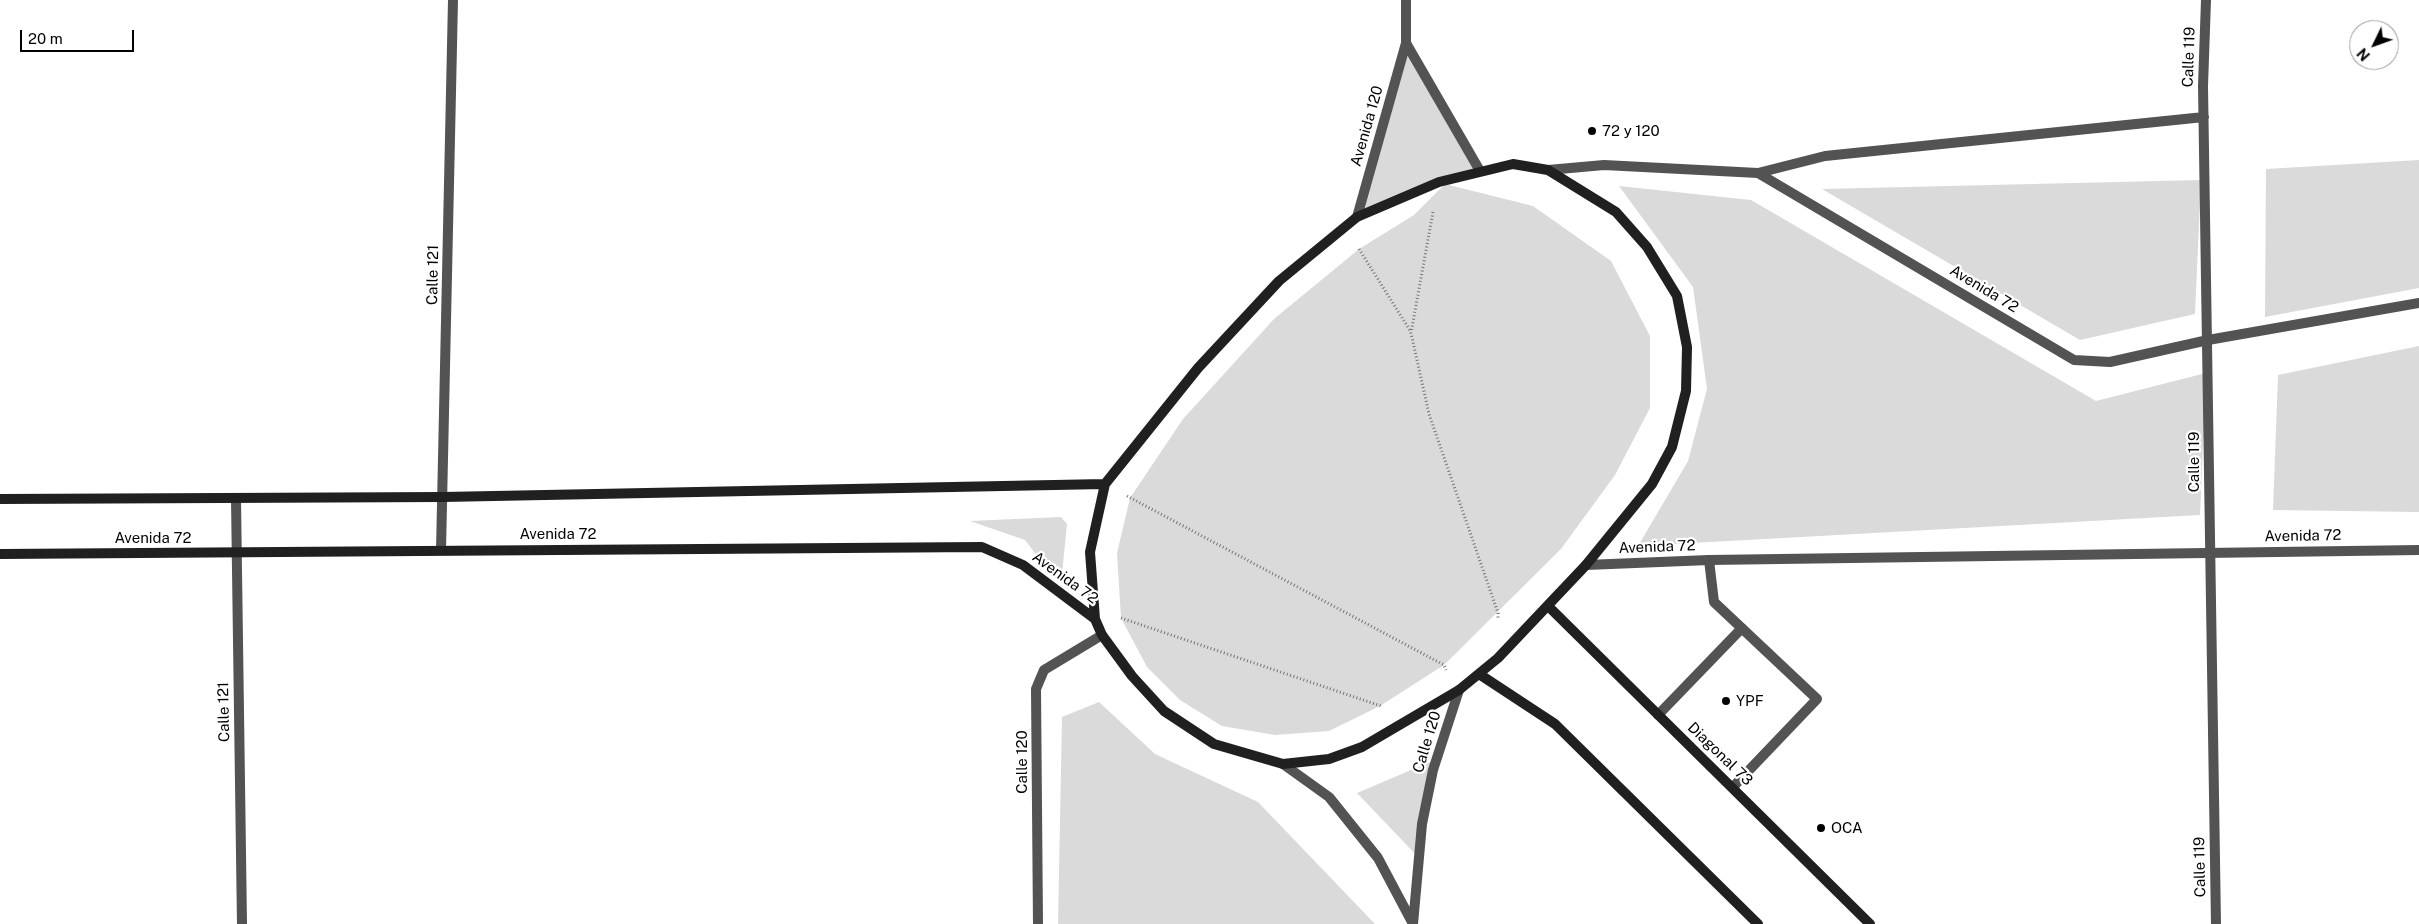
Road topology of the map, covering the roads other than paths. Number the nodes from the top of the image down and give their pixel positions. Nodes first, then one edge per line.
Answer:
1 (453, 0) edge
2 (1406, 0) edge
3 (2206, 0) edge
4 (1406, 43) junction
5 (2204, 117) junction
6 (1548, 170) junction
7 (1480, 171) junction
8 (1758, 173) junction
9 (1357, 217) junction
10 (2419, 303) edge
11 (2208, 340) junction
12 (1105, 484) junction
13 (443, 497) junction
14 (0, 499) edge
15 (236, 499) junction
16 (441, 550) junction
17 (2419, 550) edge
18 (237, 552) junction
19 (2210, 552) junction
20 (0, 554) edge
21 (1709, 560) junction
22 (1586, 565) junction
23 (1548, 606) junction
24 (1095, 619) junction
25 (1742, 628) junction
26 (1102, 635) junction
27 (1479, 674) junction
28 (1459, 690) junction
29 (1658, 715) junction
30 (1283, 764) junction
31 (1733, 787) junction
32 (1413, 923) edge
33 (242, 924) edge
34 (1038, 924) edge
35 (1758, 924) edge
36 (1870, 924) edge
37 (2216, 924) edge

1 - 13 street, Calle 121
2 - 4 street, Avenida 120
3 - 5 street, Calle 119
4 - 7 street
4 - 9 street, Avenida 120
5 - 8 street
5 - 11 street, Calle 119
6 - 7 main road
6 - 8 street, Avenida 72
6 - 22 main road
7 - 9 main road
8 - 11 street, Avenida 72
9 - 12 main road
10 - 11 street, Avenida 72
11 - 19 street, Calle 119
12 - 13 main road
12 - 24 main road
13 - 15 main road
13 - 16 street, Calle 121
14 - 15 main road
15 - 18 street, Calle 121
16 - 18 main road, Avenida 72
16 - 24 main road, Avenida 72
17 - 19 street, Avenida 72
18 - 20 main road, Avenida 72
18 - 33 street, Calle 121
19 - 21 street, Avenida 72
19 - 37 street, Calle 119
21 - 22 street, Avenida 72
21 - 25 street
22 - 23 main road
23 - 27 main road
23 - 29 main road, Diagonal 73
24 - 26 main road
25 - 29 street
25 - 31 street
26 - 30 main road
26 - 34 street, Calle 120
27 - 28 main road
27 - 35 main road
28 - 30 main road
28 - 32 street, Calle 120
29 - 31 main road, Diagonal 73
30 - 32 street, Calle 120
31 - 36 main road, Diagonal 73

